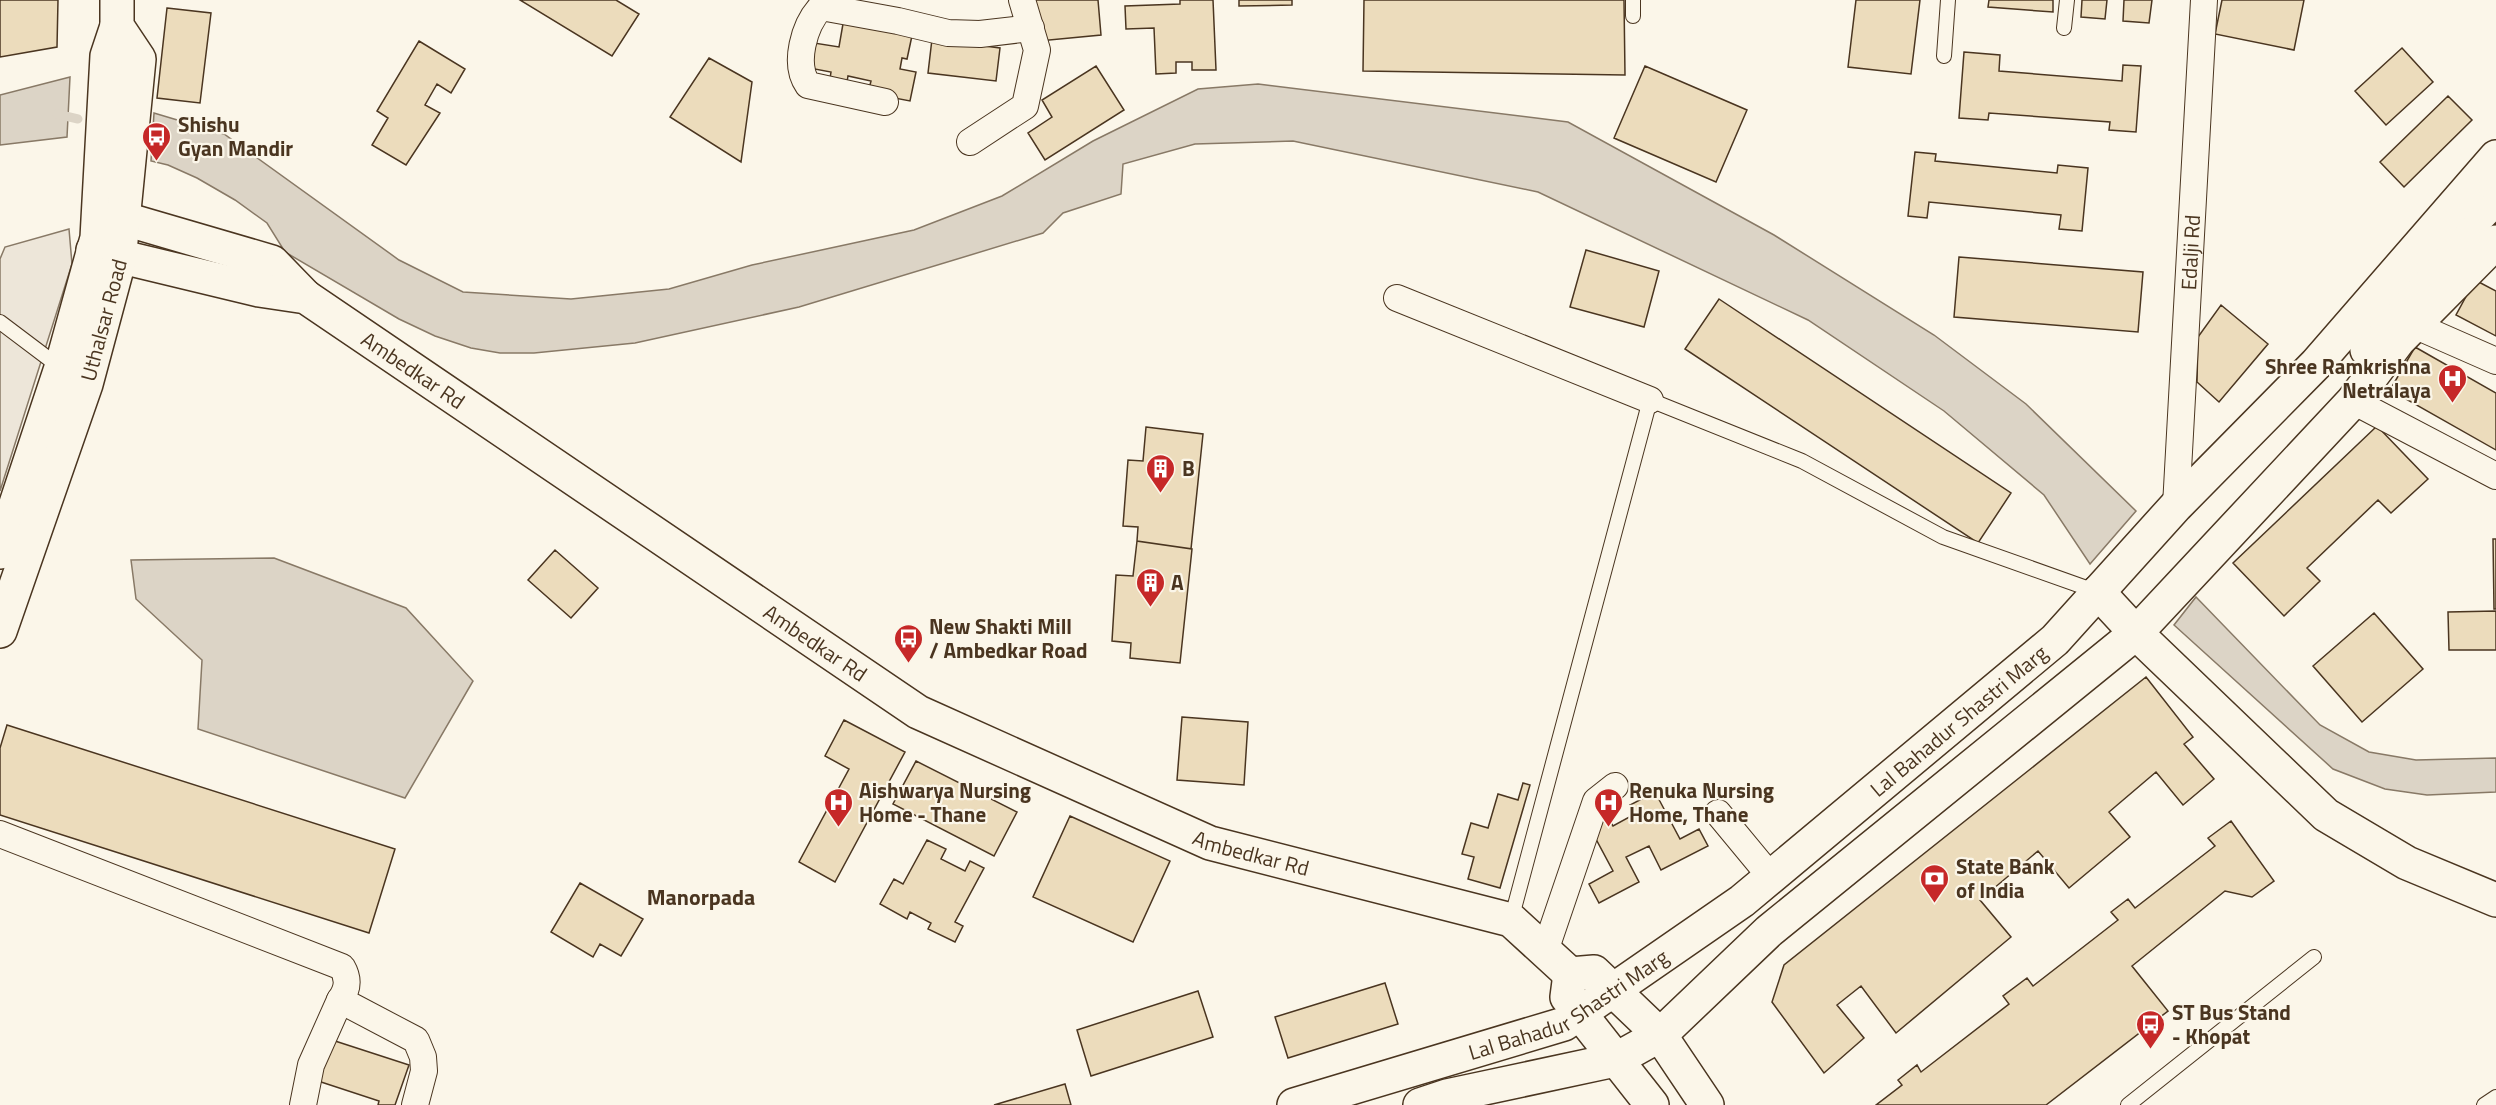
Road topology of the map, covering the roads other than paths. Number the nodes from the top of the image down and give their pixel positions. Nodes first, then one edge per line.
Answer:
1 (1022, 0) edge
2 (1633, 0) edge
3 (1948, 0) edge
4 (2067, 0) edge
5 (2204, 0) edge
6 (117, 13) edge
7 (1633, 16) dead end
8 (1031, 28) junction
9 (2064, 28) dead end
10 (1944, 56) dead end
11 (885, 102) dead end
12 (970, 142) dead end
13 (2496, 157) edge
14 (2496, 198) edge
15 (111, 214) junction
16 (2496, 242) edge
17 (106, 253) junction
18 (306, 297) junction
19 (1397, 298) dead end
20 (0, 322) edge
21 (2414, 325) junction
22 (2369, 344) junction
23 (2496, 361) edge
24 (2316, 364) junction
25 (73, 376) junction
26 (1650, 400) junction
27 (2353, 401) junction
28 (2496, 476) edge
29 (2176, 506) junction
30 (0, 552) edge
31 (2098, 592) junction
32 (3, 610) edge
33 (2136, 633) junction
34 (1616, 786) dead end
35 (1718, 813) dead end
36 (0, 834) edge
37 (1771, 877) junction
38 (2496, 900) edge
39 (1511, 920) junction
40 (1545, 951) junction
41 (2314, 957) dead end
42 (1570, 974) junction
43 (1613, 990) junction
44 (340, 1000) junction
45 (1579, 1013) junction
46 (1660, 1035) junction
47 (1615, 1060) junction
48 (2496, 1097) edge
49 (1441, 1102) edge
50 (303, 1105) edge
51 (415, 1105) edge
52 (1294, 1105) edge
53 (1652, 1105) edge
54 (1707, 1105) edge
55 (2128, 1105) edge
56 (2484, 1105) edge

1 - 8 street
2 - 7 lane
3 - 10 lane
4 - 9 lane
5 - 29 street, Edalji Rd
6 - 15 main road, Uthalsar Road
8 - 11 street
8 - 12 street
13 - 24 main road, Lal Bahadur Shastri Marg
14 - 22 main road
15 - 17 main road, Uthalsar Road
15 - 18 main road
16 - 21 main road, Lal Bahadur Shastri Marg
17 - 18 main road, Ambedkar Rd
17 - 25 main road, Uthalsar Road
18 - 39 main road, Ambedkar Rd
19 - 26 street
20 - 25 lane
21 - 23 street
21 - 27 main road, Lal Bahadur Shastri Marg
22 - 24 main road
22 - 27 main road
24 - 29 main road, Lal Bahadur Shastri Marg
25 - 30 main road
25 - 32 main road, Uthalsar Road
26 - 31 lane
26 - 39 lane
27 - 28 street
27 - 33 main road, Lal Bahadur Shastri Marg
29 - 31 main road, Lal Bahadur Shastri Marg
31 - 33 main road
31 - 37 main road, Lal Bahadur Shastri Marg
33 - 38 main road
33 - 46 main road, Lal Bahadur Shastri Marg
34 - 40 street
35 - 37 street
36 - 44 street
37 - 43 main road, Lal Bahadur Shastri Marg
39 - 40 main road, Ambedkar Rd
40 - 42 main road, Ambedkar Rd
41 - 55 lane
42 - 43 main road
42 - 45 main road
43 - 45 main road, Lal Bahadur Shastri Marg
43 - 46 main road
44 - 50 street
44 - 51 street
45 - 47 main road
45 - 52 main road, Lal Bahadur Shastri Marg
46 - 47 main road, Lal Bahadur Shastri Marg
46 - 54 main road
47 - 49 main road, Lal Bahadur Shastri Marg
47 - 53 main road
48 - 56 lane

